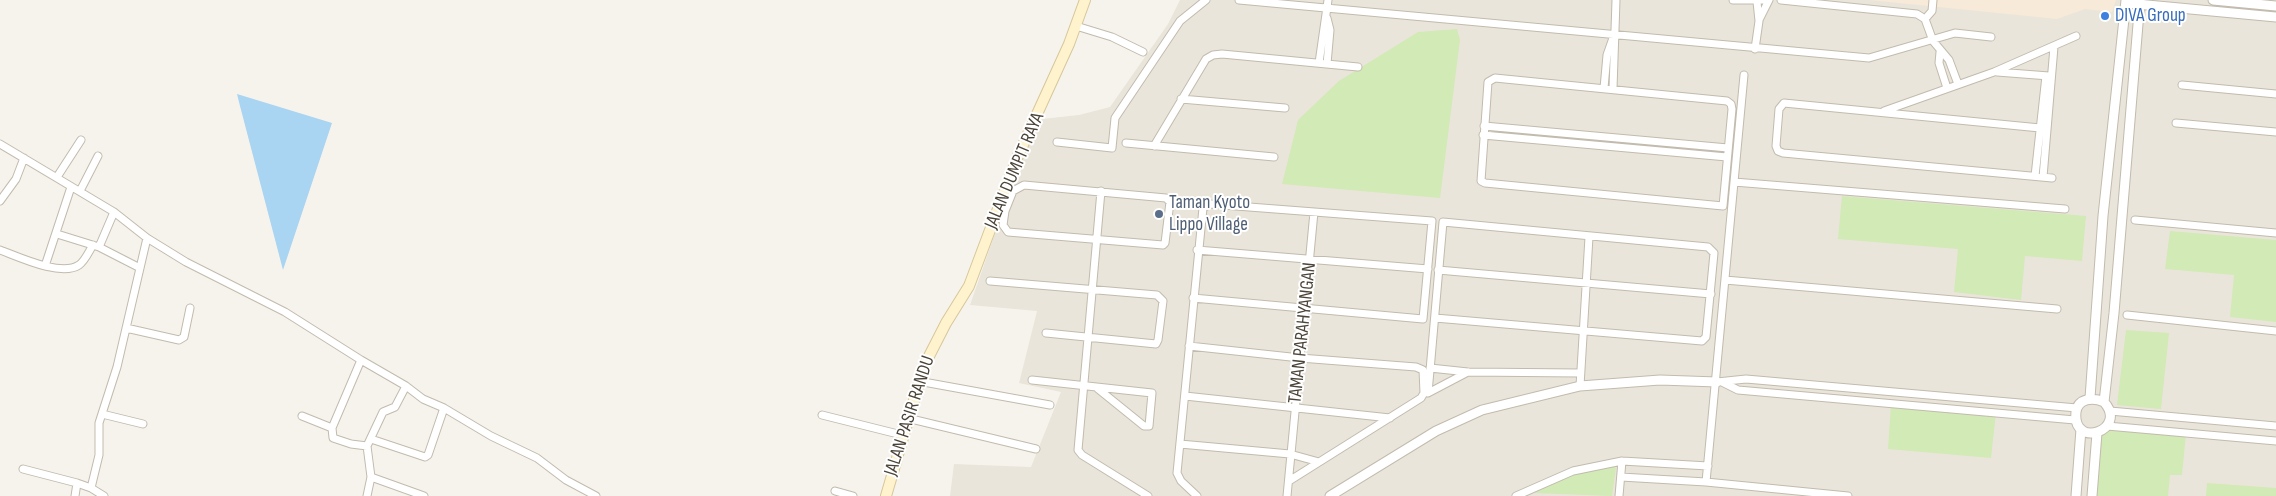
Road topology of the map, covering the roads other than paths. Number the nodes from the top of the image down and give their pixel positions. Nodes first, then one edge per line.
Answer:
1 (1085, 0) edge
2 (1206, 0) edge
3 (1240, 0) edge
4 (1328, 0) edge
5 (1616, 0) edge
6 (1734, 0) edge
7 (1769, 0) edge
8 (1780, 0) edge
9 (1933, 0) edge
10 (2214, 0) edge
11 (1747, 1) edge
12 (1760, 1) edge
13 (2124, 1) edge
14 (2140, 2) edge
15 (2276, 6) edge
16 (1328, 8) junction
17 (2276, 17) edge
18 (1327, 18) junction
19 (1925, 19) junction
20 (1759, 21) junction
21 (1076, 26) junction
22 (1614, 35) junction
23 (2076, 36) dead end
24 (1991, 37) dead end
25 (1933, 41) junction
26 (2054, 47) junction
27 (1755, 49) junction
28 (1143, 52) dead end
29 (1940, 52) junction
30 (1319, 63) junction
31 (1327, 64) junction
32 (1358, 68) dead end
33 (1994, 72) junction
34 (1744, 75) dead end
35 (2049, 76) junction
36 (1958, 84) junction
37 (2182, 85) dead end
38 (1604, 88) junction
39 (1947, 88) junction
40 (1613, 89) junction
41 (2276, 94) edge
42 (1181, 99) junction
43 (1285, 108) dead end
44 (1881, 112) junction
45 (2176, 123) dead end
46 (1484, 126) junction
47 (2040, 128) junction
48 (2276, 132) edge
49 (1483, 135) junction
50 (1599, 137) junction
51 (81, 140) dead end
52 (1057, 142) dead end
53 (1126, 143) dead end
54 (0, 144) edge
55 (1598, 145) junction
56 (1154, 146) junction
57 (1728, 148) junction
58 (98, 156) dead end
59 (1274, 157) dead end
60 (1727, 157) junction
61 (24, 158) junction
62 (57, 177) junction
63 (2039, 177) junction
64 (2052, 178) dead end
65 (1734, 182) junction
66 (71, 187) junction
67 (80, 191) junction
68 (1101, 191) junction
69 (0, 201) edge
70 (2065, 209) dead end
71 (114, 212) junction
72 (1314, 212) junction
73 (2135, 220) dead end
74 (2276, 233) edge
75 (57, 234) junction
76 (1589, 237) junction
77 (147, 238) junction
78 (1096, 240) junction
79 (96, 246) junction
80 (0, 250) edge
81 (1197, 250) junction
82 (1310, 260) junction
83 (45, 266) junction
84 (140, 268) junction
85 (1428, 269) junction
86 (1438, 270) junction
87 (1725, 280) junction
88 (990, 281) dead end
89 (1586, 282) junction
90 (1091, 289) junction
91 (1711, 294) junction
92 (1193, 298) junction
93 (190, 308) dead end
94 (1306, 308) junction
95 (2057, 309) dead end
96 (2127, 315) dead end
97 (1435, 318) junction
98 (126, 328) junction
99 (2276, 331) edge
100 (1582, 332) junction
101 (1046, 333) dead end
102 (1087, 337) junction
103 (938, 338) joint
104 (1189, 346) junction
105 (1300, 358) junction
106 (361, 360) junction
107 (1430, 368) junction
108 (1468, 372) junction
109 (1580, 373) junction
110 (1032, 380) dead end
111 (918, 381) junction
112 (1719, 382) junction
113 (406, 386) junction
114 (1580, 386) junction
115 (1082, 387) junction
116 (1097, 388) junction
117 (1185, 396) junction
118 (2090, 398) junction
119 (2104, 402) junction
120 (1050, 405) dead end
121 (1295, 407) junction
122 (444, 408) junction
123 (2077, 408) junction
124 (2110, 411) junction
125 (102, 414) junction
126 (822, 415) dead end
127 (302, 416) dead end
128 (2164, 416) junction
129 (907, 418) junction
130 (1390, 418) junction
131 (2076, 420) junction
132 (142, 424) dead end
133 (2107, 426) junction
134 (2276, 426) edge
135 (332, 428) junction
136 (2082, 430) junction
137 (2163, 431) junction
138 (2097, 433) junction
139 (902, 435) junction
140 (371, 439) junction
141 (2276, 440) edge
142 (1180, 444) junction
143 (367, 446) junction
144 (1036, 449) dead end
145 (1290, 454) junction
146 (1622, 461) junction
147 (1319, 462) junction
148 (1708, 466) junction
149 (23, 470) dead end
150 (1621, 476) junction
151 (372, 477) junction
152 (1288, 481) junction
153 (1706, 482) junction
154 (78, 483) junction
155 (91, 488) junction
156 (835, 491) dead end
157 (1518, 495) edge
158 (75, 496) edge
159 (104, 496) edge
160 (367, 496) edge
161 (424, 496) edge
162 (596, 496) edge
163 (853, 496) edge
164 (886, 496) edge
165 (1148, 496) edge
166 (1197, 496) edge
167 (1287, 496) edge
168 (1330, 496) edge
169 (1531, 496) edge
170 (1619, 496) edge
171 (1848, 496) edge
172 (2076, 496) edge
173 (2092, 496) edge

1 - 21 main road, JALAN DUMPIT RAYA
2 - 52 street
3 - 16 street
4 - 16 street
5 - 22 street
6 - 11 street
7 - 20 street
8 - 19 street
9 - 19 street
10 - 15 street
11 - 12 street
12 - 20 street
13 - 14 street
13 - 118 street
14 - 17 street
14 - 119 street
16 - 18 street
16 - 22 street
18 - 30 street
18 - 31 street
19 - 25 street
20 - 27 street
21 - 28 street
21 - 103 main road, JALAN DUMPIT RAYA
22 - 27 street
22 - 38 street
22 - 40 street
23 - 26 street
24 - 25 street
25 - 27 street
25 - 29 street
26 - 33 street
26 - 35 street
29 - 36 street
29 - 39 street
30 - 31 street
30 - 42 street
31 - 32 street
33 - 35 street
33 - 36 street
34 - 65 street
35 - 47 street
35 - 63 street
36 - 39 street
37 - 41 street
38 - 40 street
38 - 46 street
39 - 44 street
40 - 57 street
42 - 43 street
42 - 56 street
44 - 47 street
44 - 63 street
45 - 48 street
46 - 49 street
46 - 50 street
47 - 63 street
49 - 55 street
49 - 60 street
50 - 55 street
50 - 57 street
51 - 62 street
53 - 56 street
54 - 61 street
55 - 60 street
56 - 59 street
57 - 60 street
58 - 67 street
61 - 62 street
61 - 69 street
62 - 66 street
63 - 64 street
65 - 70 street
65 - 87 street
66 - 67 street
66 - 75 street
67 - 71 street
68 - 78 street
68 - 78 street
68 - 78 street
71 - 77 street
71 - 79 street
72 - 81 street
72 - 82 street, TAMAN PARAHYANGAN
72 - 85 street
73 - 74 street
75 - 79 street
75 - 83 street
76 - 86 street
76 - 89 street
76 - 91 street
77 - 84 street
77 - 106 street
78 - 90 street
79 - 83 street
79 - 84 street
80 - 83 street
81 - 82 street
81 - 92 street
82 - 85 street
82 - 94 street, TAMAN PARAHYANGAN
84 - 98 street
85 - 94 street
86 - 89 street
86 - 97 street
87 - 95 street
87 - 112 street
88 - 90 street
89 - 91 street
89 - 100 street
90 - 102 street
90 - 102 street
91 - 100 street
92 - 94 street
92 - 104 street
93 - 98 street
94 - 105 street, TAMAN PARAHYANGAN
96 - 99 street
97 - 100 street
97 - 107 street
98 - 125 street
100 - 109 street
101 - 102 street
102 - 115 street
103 - 111 main road, JALAN PASIR RANDU
104 - 105 street
104 - 117 street
105 - 121 street, TAMAN PARAHYANGAN
105 - 130 street
106 - 113 street
106 - 135 street
107 - 108 street
107 - 108 street
108 - 109 street
109 - 114 street
110 - 115 street
111 - 120 street
111 - 129 main road, JALAN PASIR RANDU
112 - 114 street
112 - 123 street
112 - 131 street
112 - 148 street
113 - 122 street
113 - 140 street
114 - 168 street
115 - 116 street
115 - 165 street
116 - 116 street
117 - 121 street
117 - 142 street
118 - 119 street
118 - 123 street
119 - 124 street
121 - 130 street
121 - 145 street, TAMAN PARAHYANGAN
122 - 140 street
122 - 162 street
123 - 131 street
124 - 128 street
124 - 133 street
125 - 132 street
125 - 155 street
126 - 139 street
127 - 135 street
128 - 134 street
128 - 137 street
129 - 139 main road, JALAN PASIR RANDU
129 - 144 street
130 - 147 street
131 - 136 street
133 - 137 street
133 - 138 street
135 - 143 street
136 - 138 street
136 - 172 street
137 - 141 street
138 - 173 street
139 - 164 main road, JALAN PASIR RANDU
140 - 143 street
142 - 145 street
142 - 166 street
143 - 151 street
145 - 147 street
145 - 152 street, TAMAN PARAHYANGAN
146 - 148 street
146 - 150 street
146 - 157 street
147 - 152 street
148 - 153 street
149 - 154 street
150 - 153 street
150 - 170 street
151 - 160 street
151 - 161 street
152 - 167 street, TAMAN PARAHYANGAN
153 - 171 street
154 - 155 street
154 - 158 street
155 - 159 street
156 - 163 street
157 - 169 street

